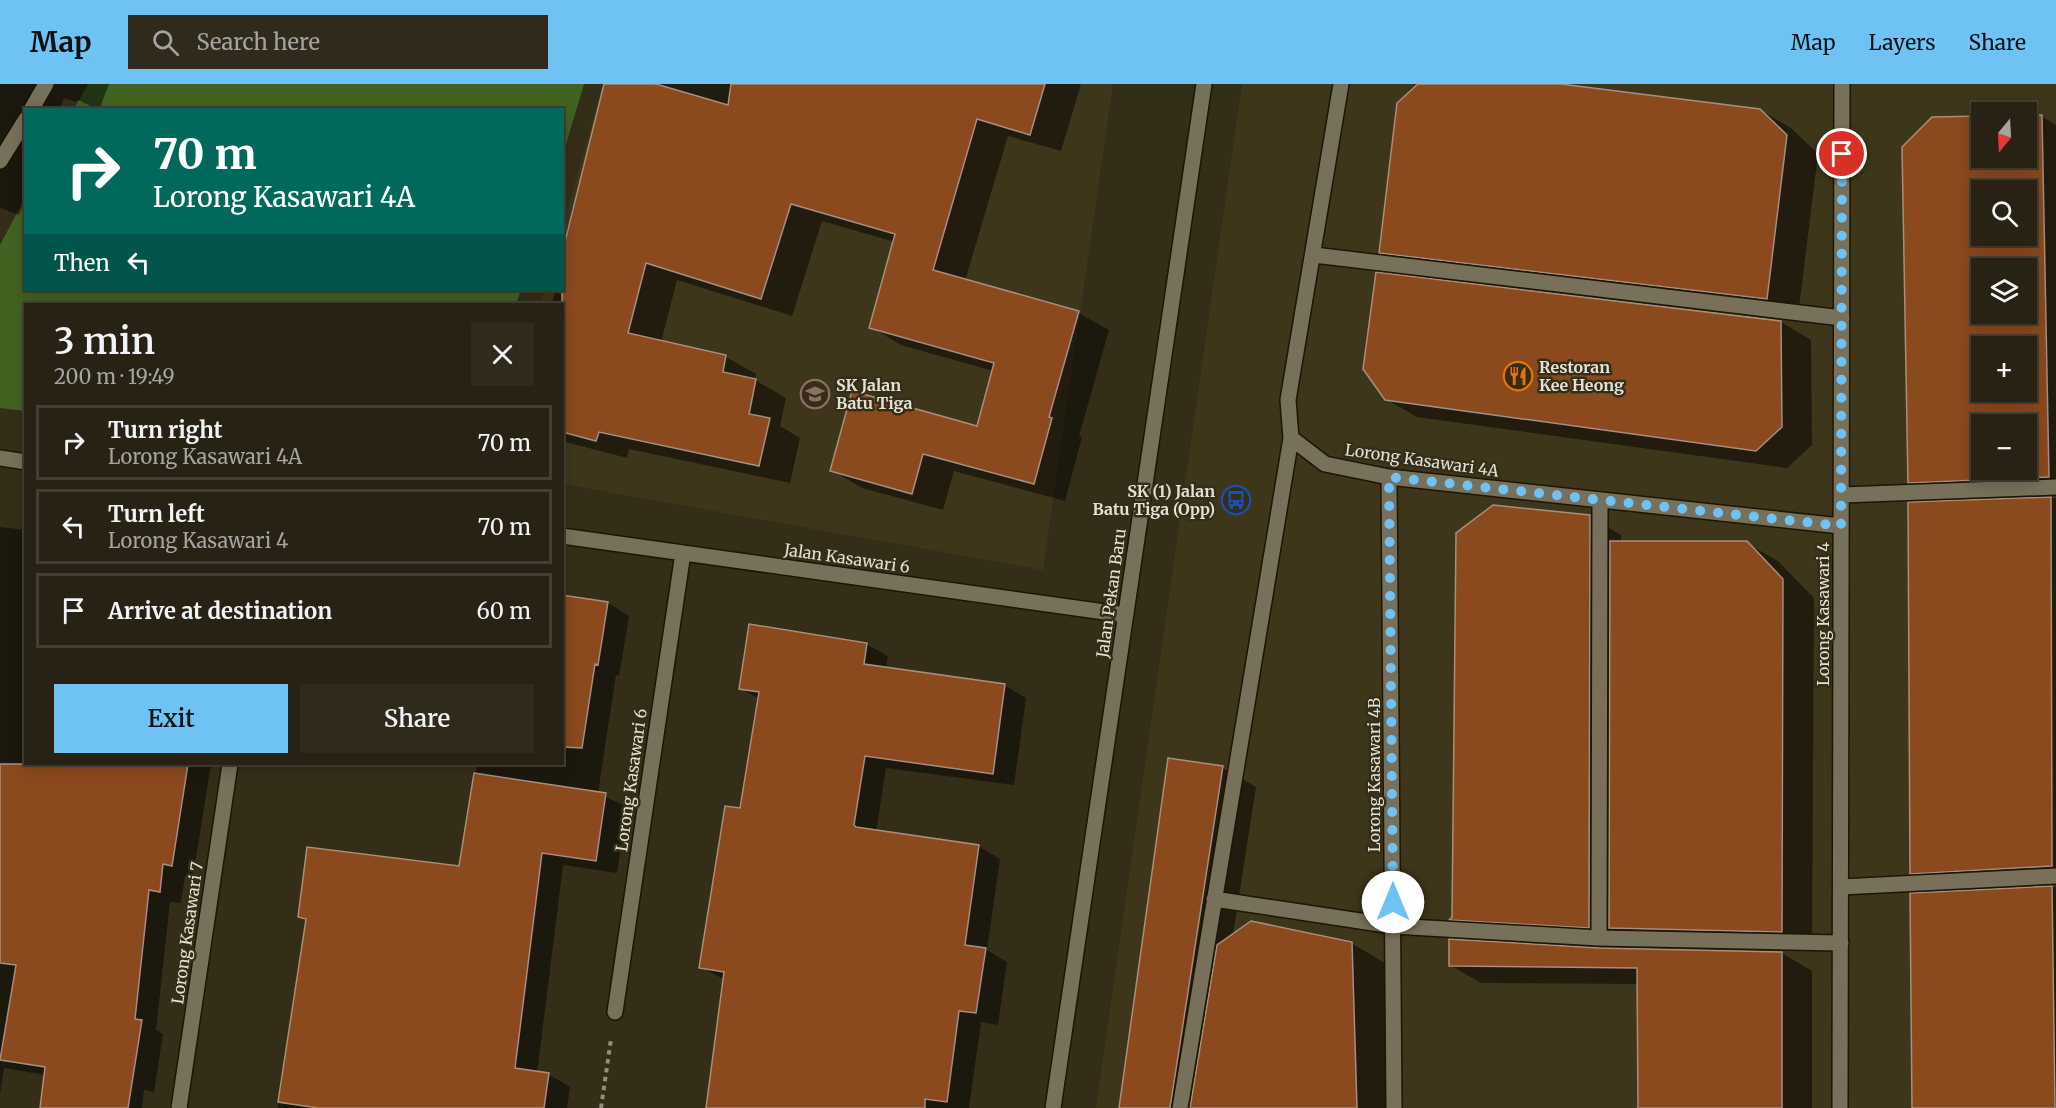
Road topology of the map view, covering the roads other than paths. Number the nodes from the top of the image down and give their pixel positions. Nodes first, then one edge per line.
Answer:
1 (46, 84) edge
2 (1204, 84) edge
3 (1341, 84) edge
4 (1842, 84) edge
5 (32, 108) edge
6 (24, 122) edge
7 (0, 161) edge
8 (1314, 255) junction
9 (1842, 318) junction
10 (1291, 438) junction
11 (0, 458) edge
12 (24, 462) edge
13 (1389, 477) junction
14 (2056, 487) edge
15 (1842, 495) junction
16 (1600, 502) junction
17 (1841, 526) junction
18 (564, 536) edge
19 (683, 553) junction
20 (1126, 615) junction
21 (230, 765) edge
22 (2056, 876) edge
23 (1841, 888) junction
24 (1214, 899) junction
25 (1393, 926) junction
26 (1599, 938) junction
27 (1841, 943) junction
28 (615, 1012) road end
29 (179, 1108) edge
30 (1053, 1108) edge
31 (1180, 1108) edge
32 (1394, 1108) edge
33 (1840, 1108) edge

1 - 5 street
2 - 20 street, Jalan Pekan Baru
3 - 8 street
4 - 9 street, Lorong Kasawari 4
6 - 7 street
8 - 9 street
8 - 10 street
9 - 15 street, Lorong Kasawari 4
10 - 13 street, Lorong Kasawari 4A
10 - 24 street
11 - 12 street
13 - 16 street, Lorong Kasawari 4A
13 - 25 street, Lorong Kasawari 4B
14 - 15 street
15 - 17 street, Lorong Kasawari 4
16 - 17 street, Lorong Kasawari 4A
16 - 26 street
17 - 23 street, Lorong Kasawari 4
18 - 19 street, Jalan Kasawari 6
19 - 20 street, Jalan Kasawari 6
19 - 28 street, Lorong Kasawari 6
20 - 30 street, Jalan Pekan Baru
21 - 29 street, Lorong Kasawari 7
22 - 23 street
23 - 27 street, Lorong Kasawari 4
24 - 25 street
24 - 31 street
25 - 26 street
25 - 32 street, Lorong Kasawari 4B
26 - 27 street
27 - 33 street, Lorong Kasawari 4

